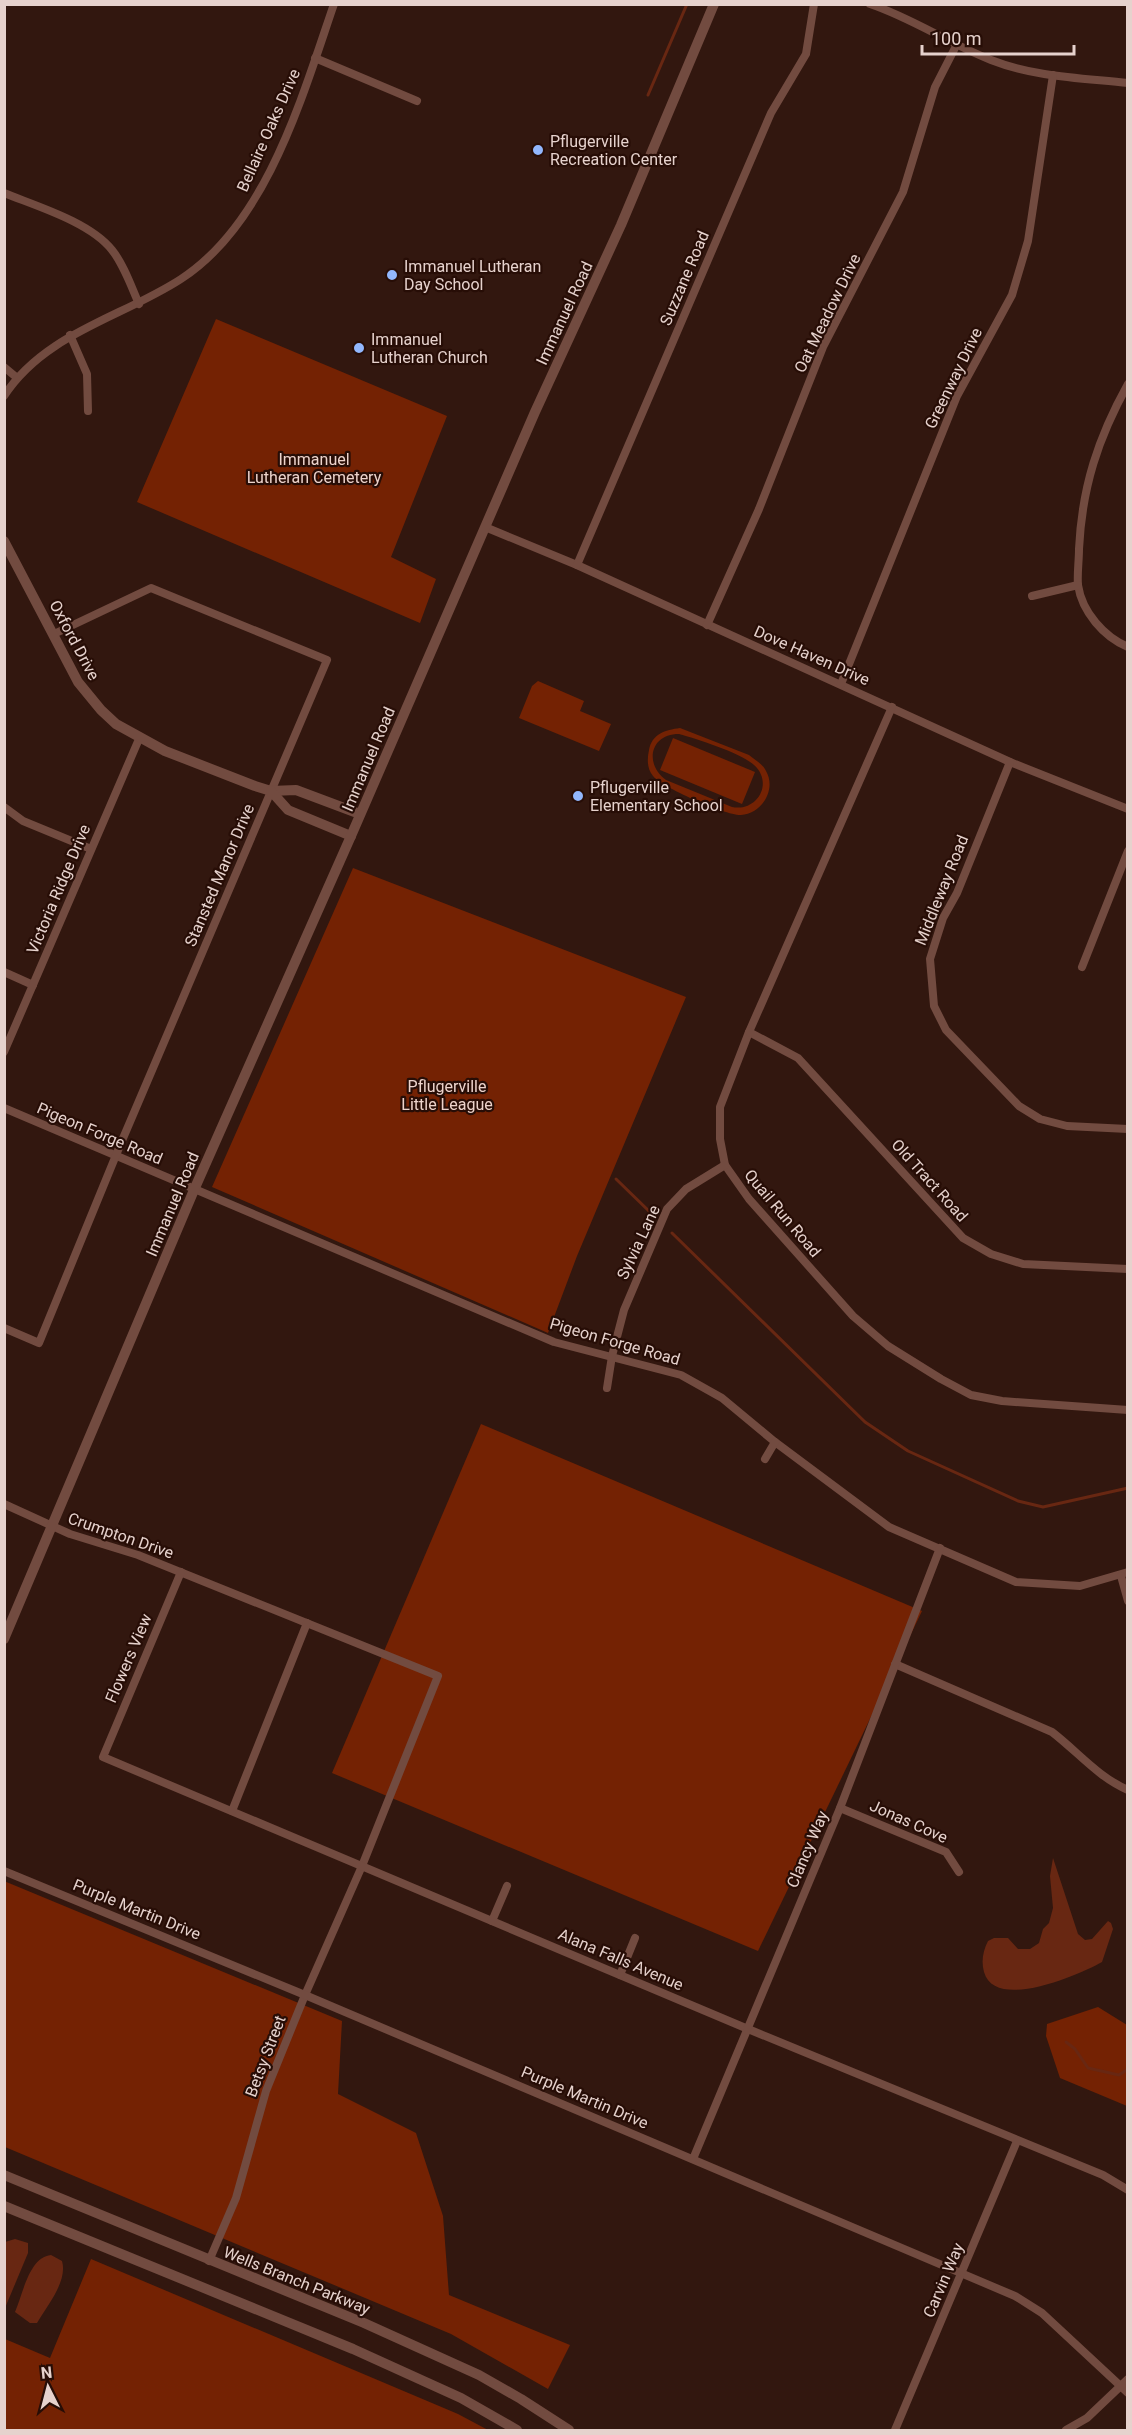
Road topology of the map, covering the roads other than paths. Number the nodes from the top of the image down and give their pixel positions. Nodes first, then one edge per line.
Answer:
1 (334, 4) edge
2 (714, 4) edge
3 (814, 4) edge
4 (870, 4) edge
5 (956, 46) junction
6 (315, 58) junction
7 (1053, 75) junction
8 (1128, 83) edge
9 (417, 101) dead end
10 (4, 193) edge
11 (139, 304) junction
12 (70, 335) junction
13 (4, 367) edge
14 (16, 377) junction
15 (1128, 384) edge
16 (4, 396) edge
17 (88, 411) dead end
18 (485, 527) junction
19 (4, 541) edge
20 (578, 565) junction
21 (1078, 585) junction
22 (1032, 596) dead end
23 (707, 625) junction
24 (54, 634) junction
25 (1128, 647) edge
26 (841, 684) junction
27 (892, 707) junction
28 (139, 739) junction
29 (1010, 762) junction
30 (271, 791) junction
31 (4, 807) edge
32 (1128, 809) edge
33 (360, 814) junction
34 (351, 836) junction
35 (91, 849) junction
36 (1128, 851) edge
37 (1082, 967) dead end
38 (4, 972) edge
39 (33, 985) junction
40 (749, 1032) junction
41 (4, 1052) edge
42 (4, 1108) edge
43 (1128, 1129) edge
44 (115, 1156) junction
45 (725, 1165) junction
46 (194, 1190) junction
47 (1128, 1269) edge
48 (4, 1328) edge
49 (612, 1356) junction
50 (607, 1388) dead end
51 (1128, 1410) edge
52 (775, 1442) junction
53 (765, 1459) dead end
54 (4, 1504) edge
55 (52, 1526) junction
56 (940, 1548) junction
57 (181, 1572) junction
58 (1124, 1574) edge
59 (1128, 1601) edge
60 (307, 1623) junction
61 (4, 1639) edge
62 (895, 1665) junction
63 (103, 1757) joint
64 (1128, 1790) edge
65 (840, 1808) junction
66 (231, 1811) junction
67 (362, 1866) junction
68 (4, 1871) edge
69 (959, 1872) dead end
70 (507, 1886) dead end
71 (492, 1921) junction
72 (635, 1938) dead end
73 (621, 1975) junction
74 (305, 1995) junction
75 (748, 2029) junction
76 (1017, 2141) junction
77 (693, 2159) junction
78 (4, 2175) edge
79 (1128, 2190) edge
80 (4, 2206) edge
81 (209, 2260) junction
82 (962, 2274) junction
83 (1128, 2379) edge
84 (1124, 2390) edge
85 (517, 2430) edge
86 (569, 2430) edge
87 (895, 2430) edge
88 (1066, 2430) edge

1 - 6 street, Bellaire Oaks Drive
2 - 18 street, Immanuel Road
3 - 20 street, Suzzane Road
4 - 5 street
5 - 7 street
5 - 23 street, Oat Meadow Drive
6 - 9 street
6 - 11 street, Bellaire Oaks Drive
7 - 8 street
7 - 26 street, Greenway Drive
10 - 11 street
11 - 12 street, Bellaire Oaks Drive
12 - 14 street, Bellaire Oaks Drive
12 - 17 street
13 - 14 street
14 - 16 street, Bellaire Oaks Drive
15 - 21 street
18 - 20 street, Dove Haven Drive
18 - 33 street, Immanuel Road
19 - 24 street, Oxford Drive
20 - 23 street, Dove Haven Drive
21 - 22 street
21 - 25 street
23 - 26 street, Dove Haven Drive
24 - 28 street, Oxford Drive
24 - 30 street, Stansted Manor Drive
26 - 27 street, Dove Haven Drive
27 - 29 street, Dove Haven Drive
27 - 40 street, Quail Run Road
28 - 30 street, Oxford Drive
28 - 35 street, Victoria Ridge Drive
29 - 32 street, Dove Haven Drive
29 - 43 street, Middleway Road
30 - 33 street
30 - 34 street
30 - 44 street, Stansted Manor Drive
31 - 35 street
33 - 34 street, Immanuel Road
34 - 46 street, Immanuel Road
35 - 39 street, Victoria Ridge Drive
36 - 37 street
38 - 39 street
39 - 41 street, Victoria Ridge Drive
40 - 45 street, Quail Run Road
40 - 47 street, Old Tract Road
42 - 44 street, Pigeon Forge Road
44 - 46 street, Pigeon Forge Road
44 - 48 street, Stansted Manor Drive
45 - 49 street, Sylvia Lane
45 - 51 street, Quail Run Road
46 - 49 street, Pigeon Forge Road
46 - 55 street, Immanuel Road
49 - 50 street, Sylvia Lane
49 - 52 street, Pigeon Forge Road
52 - 53 street
52 - 56 street, Pigeon Forge Road
54 - 55 street
55 - 57 street, Crumpton Drive
55 - 61 street, Immanuel Road
56 - 58 street, Pigeon Forge Road
56 - 62 street, Clancy Way
57 - 60 street, Crumpton Drive
57 - 63 street, Flowers View
58 - 59 street
60 - 66 street
60 - 67 street, Betsy Street
62 - 64 street
62 - 65 street, Clancy Way
63 - 66 street, Alana Falls Avenue
65 - 69 street, Jonas Cove
65 - 75 street, Clancy Way
66 - 67 street, Alana Falls Avenue
67 - 71 street, Alana Falls Avenue
67 - 74 street, Betsy Street
68 - 74 street, Purple Martin Drive
70 - 71 street
71 - 73 street, Alana Falls Avenue
72 - 73 street
73 - 75 street, Alana Falls Avenue
74 - 77 street, Purple Martin Drive
74 - 81 street, Betsy Street
75 - 76 street, Alana Falls Avenue
75 - 77 street, Clancy Way
76 - 79 street, Alana Falls Avenue
76 - 82 street, Carvin Way
77 - 82 street, Purple Martin Drive
78 - 81 street, Wells Branch Parkway
80 - 85 street
81 - 86 street, Wells Branch Parkway
82 - 84 street, Purple Martin Drive
82 - 87 street, Carvin Way
83 - 84 street
84 - 88 street

